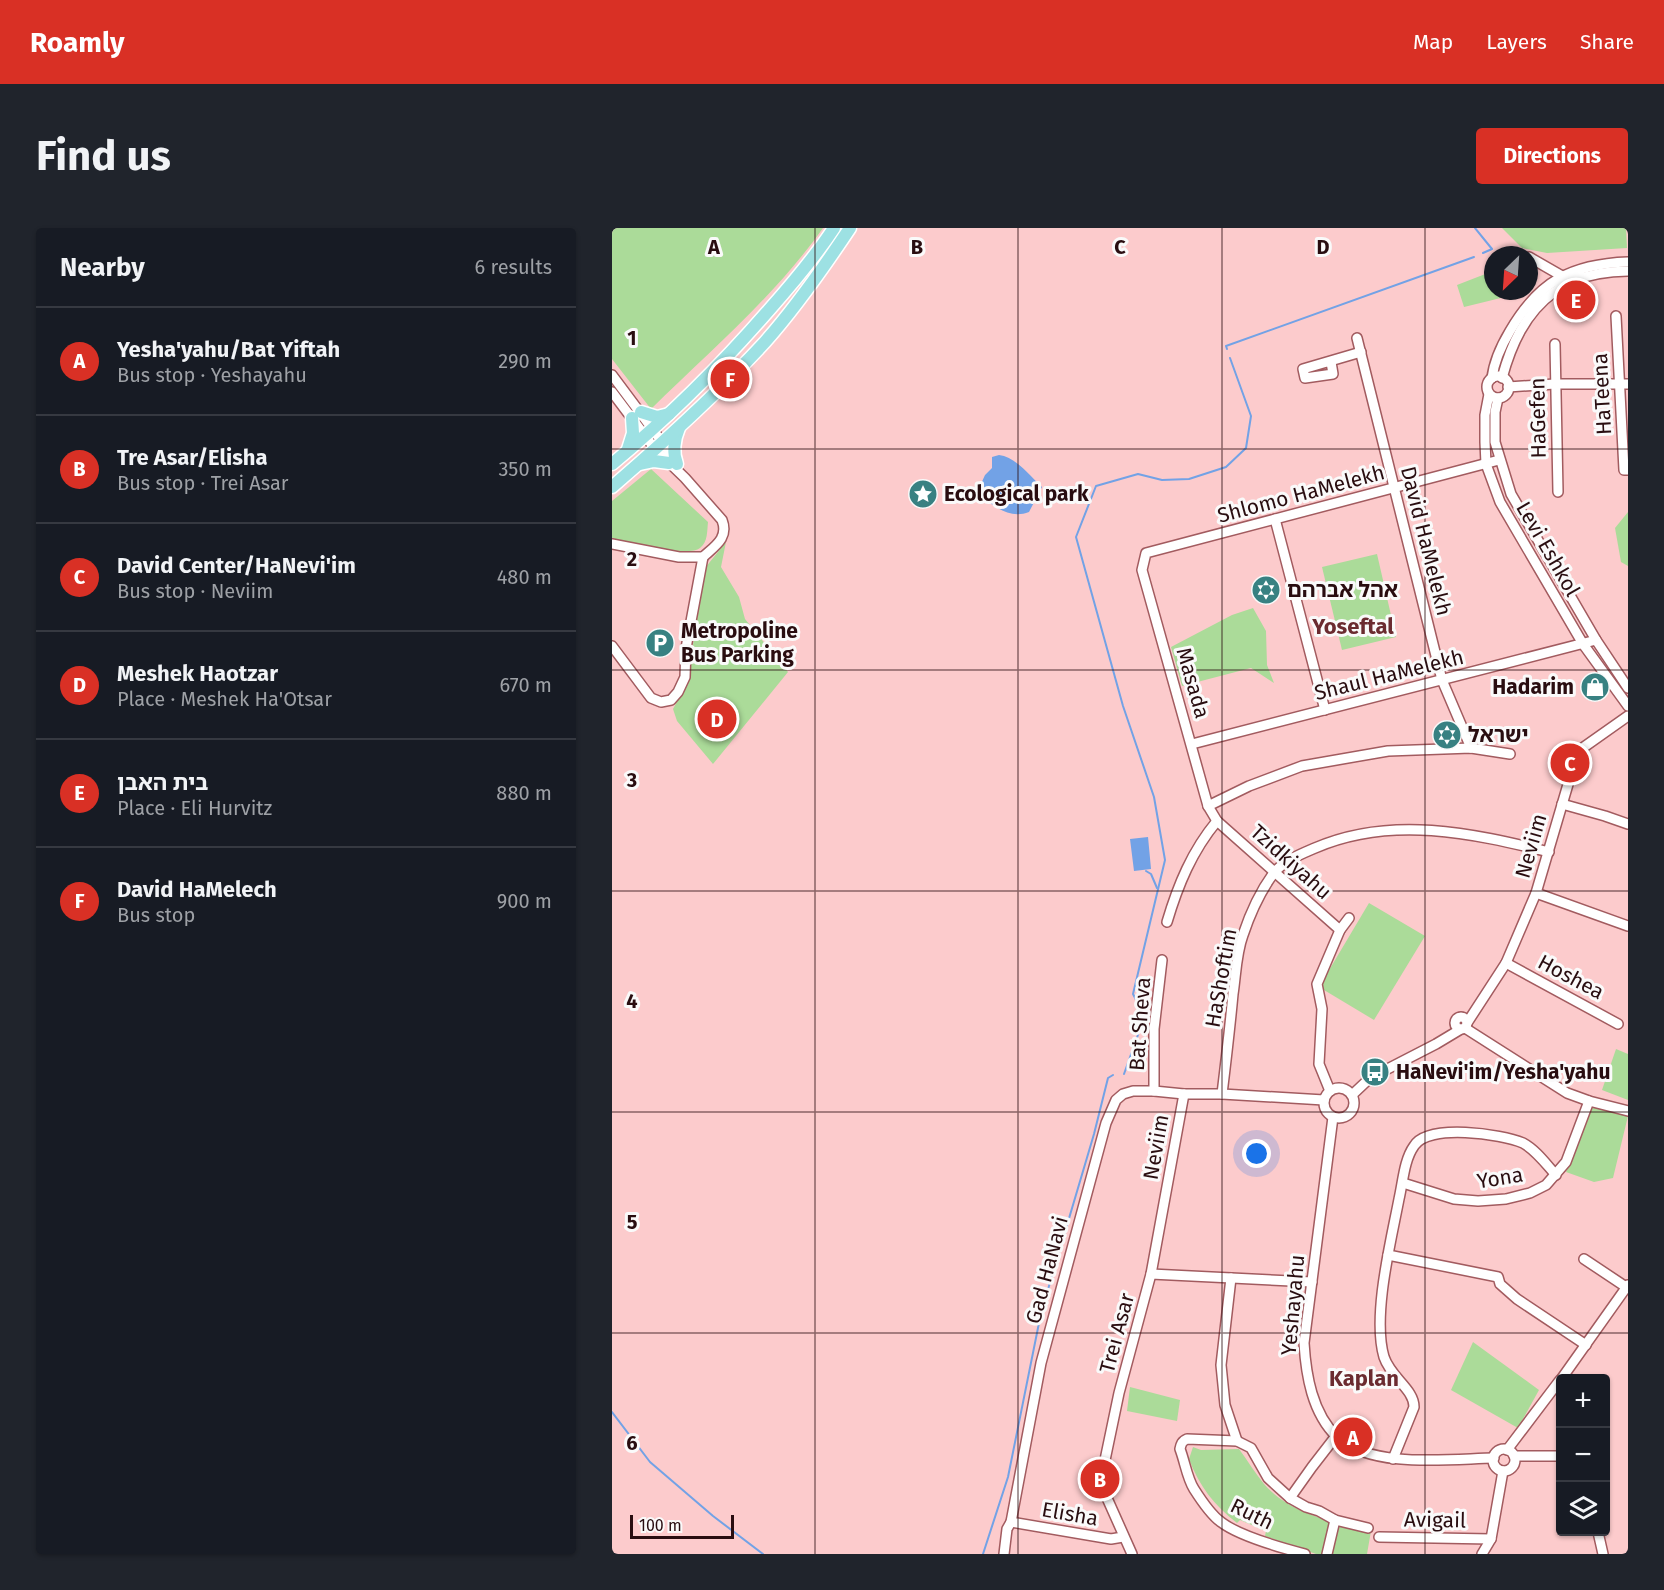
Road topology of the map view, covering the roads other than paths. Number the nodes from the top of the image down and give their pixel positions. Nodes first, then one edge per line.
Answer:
1 (834, 228) edge
2 (850, 228) edge
3 (1538, 262) edge
4 (1628, 262) edge
5 (1628, 271) edge
6 (1562, 276) junction
7 (1616, 316) dead end
8 (1617, 327) junction
9 (1628, 327) edge
10 (1357, 338) dead end
11 (1555, 344) dead end
12 (1361, 352) junction
13 (1331, 362) dead end
14 (612, 375) edge
15 (1497, 378) junction
16 (1556, 384) junction
17 (1624, 384) edge
18 (1508, 387) junction
19 (612, 392) edge
20 (1494, 396) junction
21 (670, 413) junction
22 (636, 415) junction
23 (680, 427) junction
24 (649, 432) junction
25 (659, 446) junction
26 (625, 454) junction
27 (1499, 460) junction
28 (673, 464) junction
29 (1486, 464) junction
30 (612, 465) edge
31 (637, 466) junction
32 (1626, 470) edge
33 (612, 487) edge
34 (1394, 488) junction
35 (1558, 492) dead end
36 (1275, 519) junction
37 (612, 544) edge
38 (1146, 553) joint
39 (689, 557) junction
40 (703, 557) junction
41 (700, 569) junction
42 (1596, 640) junction
43 (1583, 644) junction
44 (612, 646) edge
45 (1442, 680) junction
46 (1628, 688) edge
47 (1628, 706) edge
48 (1325, 710) junction
49 (1628, 716) edge
50 (1192, 744) junction
51 (1471, 748) junction
52 (1510, 754) dead end
53 (1562, 804) junction
54 (1208, 806) junction
55 (1217, 821) junction
56 (1628, 824) edge
57 (1549, 852) junction
58 (1275, 873) junction
59 (1536, 893) junction
60 (1349, 918) dead end
61 (1167, 922) dead end
62 (1628, 926) edge
63 (1340, 930) junction
64 (1162, 960) dead end
65 (1506, 963) junction
66 (1461, 1024) junction
67 (1618, 1024) dead end
68 (1154, 1090) junction
69 (1184, 1094) junction
70 (1222, 1094) junction
71 (1327, 1095) junction
72 (1352, 1095) junction
73 (1589, 1101) junction
74 (1628, 1111) edge
75 (1334, 1117) junction
76 (1556, 1175) junction
77 (1402, 1183) junction
78 (1388, 1255) junction
79 (1584, 1259) dead end
80 (1151, 1274) junction
81 (1231, 1278) junction
82 (1312, 1282) junction
83 (1627, 1286) edge
84 (1586, 1345) junction
85 (1565, 1374) edge
86 (1556, 1386) edge
87 (1336, 1436) junction
88 (1238, 1441) junction
89 (1511, 1453) junction
90 (1556, 1456) edge
91 (1494, 1458) junction
92 (1393, 1459) junction
93 (1503, 1471) junction
94 (1290, 1498) junction
95 (1335, 1520) junction
96 (1011, 1522) junction
97 (1368, 1528) dead end
98 (1599, 1536) edge
99 (1123, 1537) junction
100 (1379, 1537) dead end
101 (1491, 1539) junction
102 (1004, 1554) edge
103 (1132, 1554) edge
104 (1305, 1554) edge
105 (1327, 1554) edge
106 (1482, 1554) edge
107 (1603, 1554) edge

1 - 21 main road
2 - 23 main road
3 - 6 street
4 - 6 street
5 - 15 street
6 - 15 street
7 - 8 street, HaTeena
8 - 9 street
8 - 17 street, HaTeena
10 - 12 street, David HaMelekh
11 - 16 street, HaGefen
12 - 13 street
12 - 34 street, David HaMelekh
14 - 22 street
15 - 18 street
15 - 20 street
16 - 17 street
16 - 18 street
16 - 35 street, HaGefen
17 - 32 street, HaTeena
18 - 20 street
19 - 22 street
20 - 27 street, Levi Eshkol
20 - 29 street, Levi Eshkol
21 - 22 main road
21 - 24 main road
22 - 24 street
22 - 26 main road
23 - 25 main road
23 - 28 main road
24 - 25 street
24 - 26 main road
25 - 28 street
25 - 31 main road
26 - 30 main road
27 - 29 street, Shlomo HaMelekh
27 - 42 street, Levi Eshkol
28 - 31 main road
28 - 40 street
29 - 34 street, Shlomo HaMelekh
29 - 43 street, Levi Eshkol
31 - 33 main road
34 - 36 street, Shlomo HaMelekh
34 - 45 street, David HaMelekh
36 - 38 street, Shlomo HaMelekh
36 - 48 street
37 - 39 street
38 - 50 street, Masada
39 - 40 street
39 - 41 street
40 - 41 street
41 - 44 street
42 - 43 street, Shaul HaMelekh
42 - 46 street, Levi Eshkol
43 - 45 street, Shaul HaMelekh
43 - 47 street, Levi Eshkol
45 - 48 street, Shaul HaMelekh
45 - 51 street, David HaMelekh
48 - 50 street, Shaul HaMelekh
49 - 53 street, Neviim
50 - 54 street, Masada
51 - 52 street
51 - 54 street
53 - 56 street
53 - 57 street, Neviim
54 - 55 street, Masada
55 - 58 street, Tzidkiyahu
55 - 61 street
57 - 58 street, HaShoftim
57 - 59 street, Neviim
58 - 63 street, Tzidkiyahu
58 - 70 street, HaShoftim
59 - 62 street
59 - 65 street, Neviim
60 - 63 street
63 - 71 street
64 - 68 street, Bat Sheva
65 - 66 street, Neviim
65 - 67 street, Hoshea
66 - 72 street, Neviim
66 - 73 street
68 - 69 street, Gad HaNavi
68 - 96 street, Gad HaNavi
69 - 70 street, Neviim
69 - 80 street, Neviim
70 - 71 street, Neviim
71 - 72 street
71 - 75 street
72 - 75 street
73 - 74 street
73 - 76 street, Yona
75 - 82 street, Yeshayahu
76 - 77 street, Yona
76 - 77 street
77 - 78 street
78 - 84 street
78 - 92 street
79 - 83 street
80 - 81 street, Trei Asar
80 - 99 street, Trei Asar
81 - 82 street, Trei Asar
81 - 88 street
82 - 87 street, Yeshayahu
83 - 84 street
84 - 85 street
86 - 89 street
87 - 92 street, Yeshayahu
87 - 94 street
88 - 94 street
88 - 104 street, Ruth
89 - 90 street
89 - 91 street
89 - 93 street
91 - 92 street, Yeshayahu
91 - 93 street
93 - 101 street
94 - 95 street
95 - 97 street
95 - 105 street
96 - 99 street, Elisha
96 - 102 street
98 - 107 street
99 - 103 street, Trei Asar
100 - 101 street, Avigail
101 - 106 street

